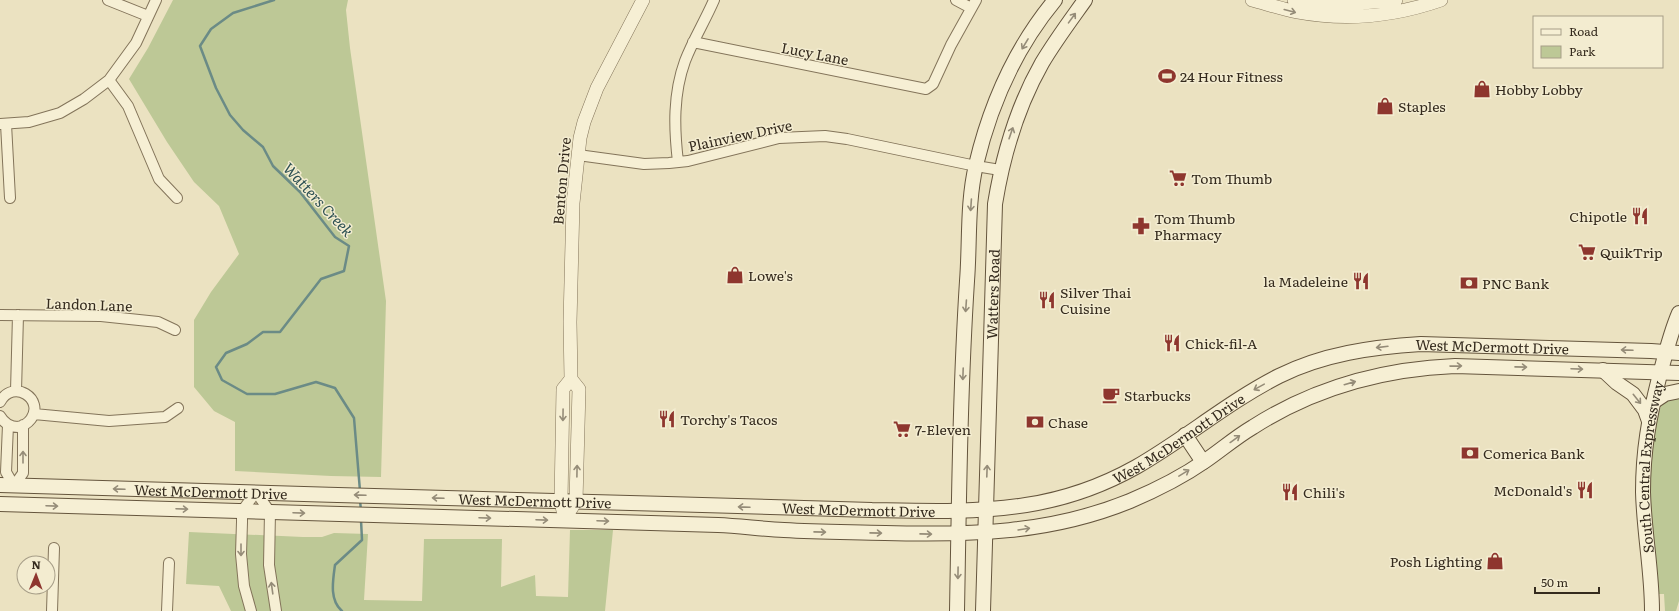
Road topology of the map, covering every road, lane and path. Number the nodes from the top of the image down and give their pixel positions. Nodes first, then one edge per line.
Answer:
1 (108, 0) edge
2 (156, 0) edge
3 (643, 0) edge
4 (714, 0) edge
5 (956, 0) edge
6 (1055, 0) edge
7 (1085, 0) edge
8 (1252, 0) edge
9 (1294, 0) edge
10 (1396, 0) edge
11 (1441, 0) edge
12 (973, 4) edge
13 (148, 16) junction
14 (693, 42) junction
15 (109, 80) junction
16 (3, 124) edge
17 (578, 155) junction
18 (678, 162) junction
19 (976, 166) junction
20 (1000, 170) junction
21 (10, 198) dead end
22 (176, 198) dead end
23 (1679, 314) edge
24 (0, 315) edge
25 (18, 315) junction
26 (175, 330) dead end
27 (1421, 344) junction
28 (1673, 352) edge
29 (1421, 367) junction
30 (1603, 370) junction
31 (1661, 372) junction
32 (1679, 373) edge
33 (571, 379) junction
34 (16, 391) junction
35 (1679, 392) edge
36 (0, 402) edge
37 (1653, 402) junction
38 (178, 408) dead end
39 (34, 414) junction
40 (0, 416) edge
41 (1648, 421) junction
42 (8, 425) junction
43 (23, 425) junction
44 (1185, 435) junction
45 (1204, 462) junction
46 (7, 486) edge
47 (256, 492) junction
48 (561, 501) junction
49 (576, 501) junction
50 (6, 504) edge
51 (783, 508) junction
52 (986, 510) junction
53 (242, 511) junction
54 (958, 511) junction
55 (270, 512) junction
56 (564, 520) junction
57 (782, 530) junction
58 (958, 534) junction
59 (986, 534) junction
60 (54, 548) dead end
61 (169, 563) dead end
62 (52, 611) edge
63 (167, 611) edge
64 (251, 611) edge
65 (276, 611) edge
66 (957, 611) edge
67 (984, 611) edge
68 (1652, 611) edge

1 - 13 street
2 - 13 street
3 - 17 street, Benton Drive
4 - 14 street
5 - 12 street
6 -> 19 main road, Watters Road
20 -> 7 main road, Watters Road
8 -> 11 street
9 - 10 street
12 - 14 street, Lucy Lane
13 - 15 street
14 - 18 street
15 - 16 street
15 - 22 street
16 - 21 street
17 - 18 street, Plainview Drive
17 - 33 street, Benton Drive
18 - 19 street, Plainview Drive
19 - 20 street, Plainview Drive
19 -> 54 main road, Watters Road
52 -> 20 main road, Watters Road
23 - 28 main road, South Central Expressway
24 - 25 street, Landon Lane
25 - 26 street, Landon Lane
25 - 34 street
28 -> 27 main road, West McDermott Drive
27 - 29 main road
27 -> 44 main road, West McDermott Drive
28 - 31 main road, South Central Expressway
29 -> 30 main road, West McDermott Drive
45 -> 29 main road, West McDermott Drive
30 - 31 main road, West McDermott Drive
30 -> 41 main road
31 - 32 main road, West McDermott Drive
31 - 37 main road, South Central Expressway
33 -> 48 street, Benton Drive
49 -> 33 street, Benton Drive
34 - 36 street
34 - 39 street
35 - 37 main road
37 - 41 main road, South Central Expressway
38 - 39 street
39 - 43 street
40 - 42 street
41 - 68 main road, South Central Expressway
42 - 43 street
42 - 46 street
46 -> 43 street
44 - 45 main road
44 - 52 main road, West McDermott Drive
59 -> 45 main road, West McDermott Drive
47 -> 46 main road, West McDermott Drive
46 - 50 main road
48 -> 47 main road, West McDermott Drive
47 - 53 street
47 - 55 street
48 - 49 main road, West McDermott Drive
48 - 56 street, Benton Drive
51 -> 49 main road, West McDermott Drive
49 - 56 street
50 -> 53 main road, West McDermott Drive
51 - 54 main road, West McDermott Drive
51 - 57 main road
52 - 54 main road, West McDermott Drive
52 - 59 main road, Watters Road
53 - 55 main road, West McDermott Drive
53 -> 64 street
54 - 58 main road, Watters Road
55 -> 56 main road, West McDermott Drive
65 -> 55 street
56 -> 57 main road, West McDermott Drive
57 -> 58 main road, West McDermott Drive
58 - 59 main road, West McDermott Drive
58 -> 66 main road, Watters Road
59 - 67 main road, Watters Road
60 - 62 street
61 - 63 street

